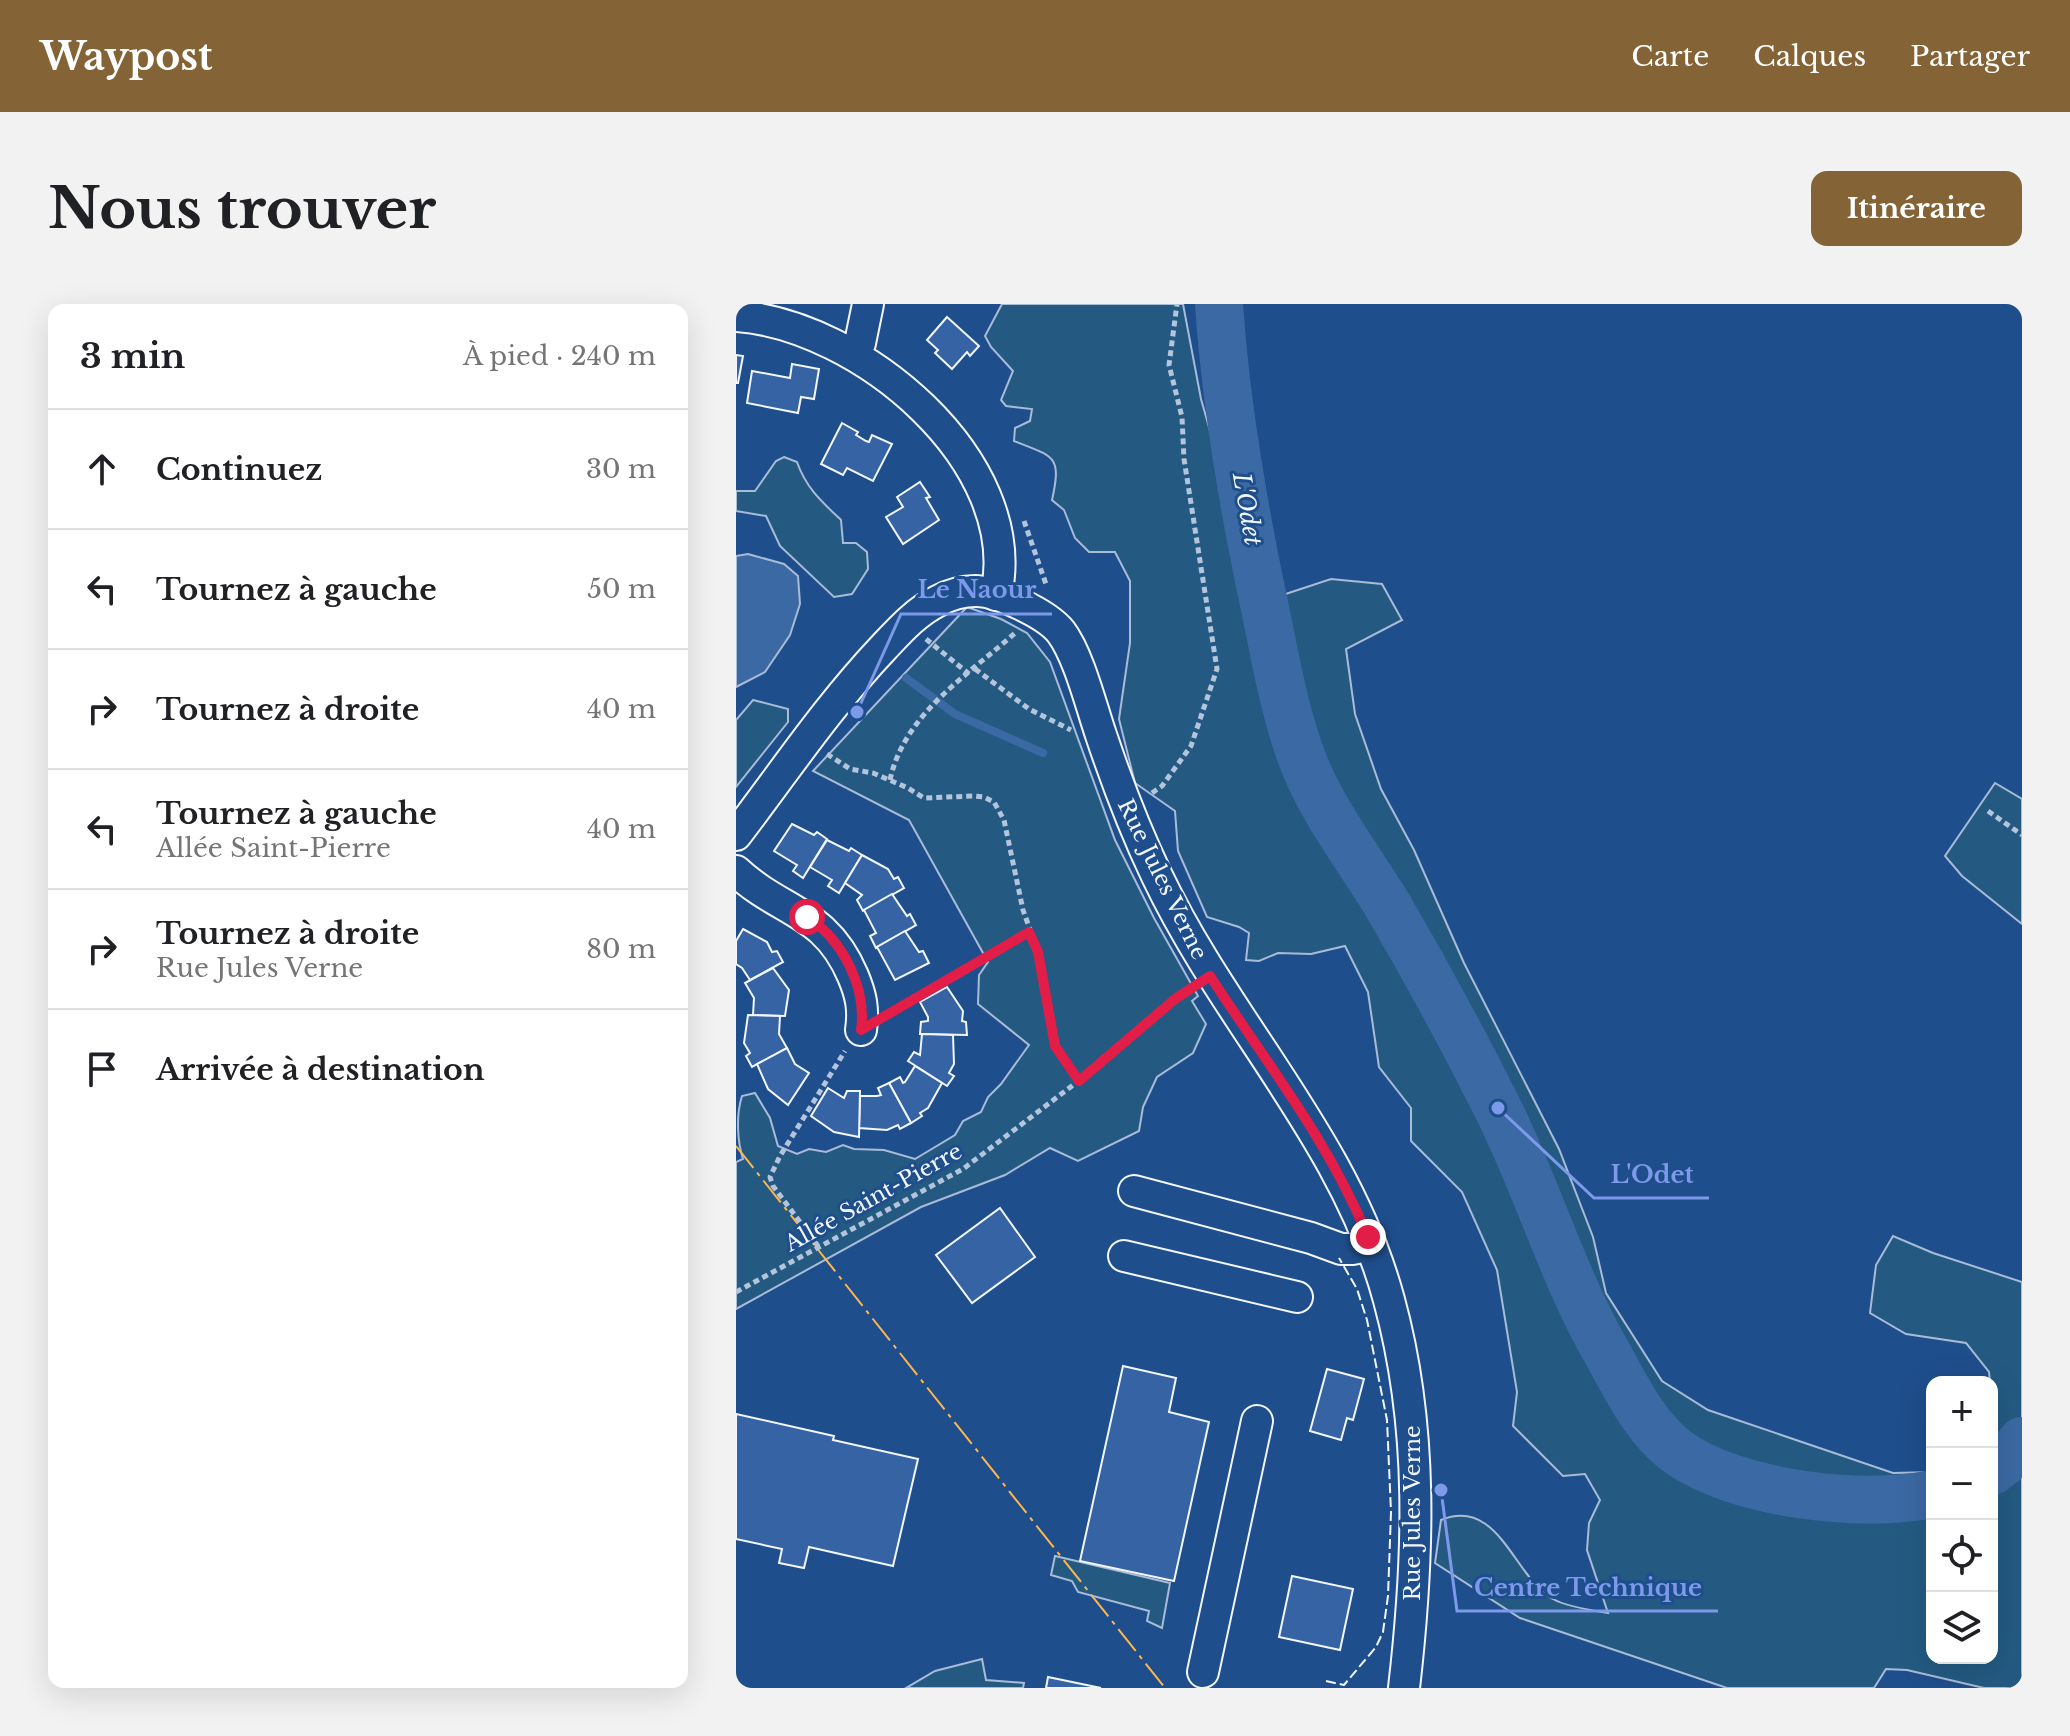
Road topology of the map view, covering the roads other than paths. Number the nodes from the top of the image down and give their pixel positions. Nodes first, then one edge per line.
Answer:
1 (868, 304) edge
2 (736, 316) edge
3 (854, 354) junction
4 (996, 595) junction
5 (736, 835) edge
6 (736, 871) edge
7 (861, 1030) road end
8 (1134, 1191) dead end
9 (1371, 1245) junction
10 (1124, 1256) dead end
11 (1297, 1297) dead end
12 (1257, 1421) dead end
13 (1203, 1672) dead end
14 (1404, 1688) edge

1 - 3 street
2 - 3 street
3 - 4 street
4 - 5 street
4 - 9 street, Rue Jules Verne
6 - 7 street
8 - 9 street
9 - 14 street, Rue Jules Verne
10 - 11 street
12 - 13 street

